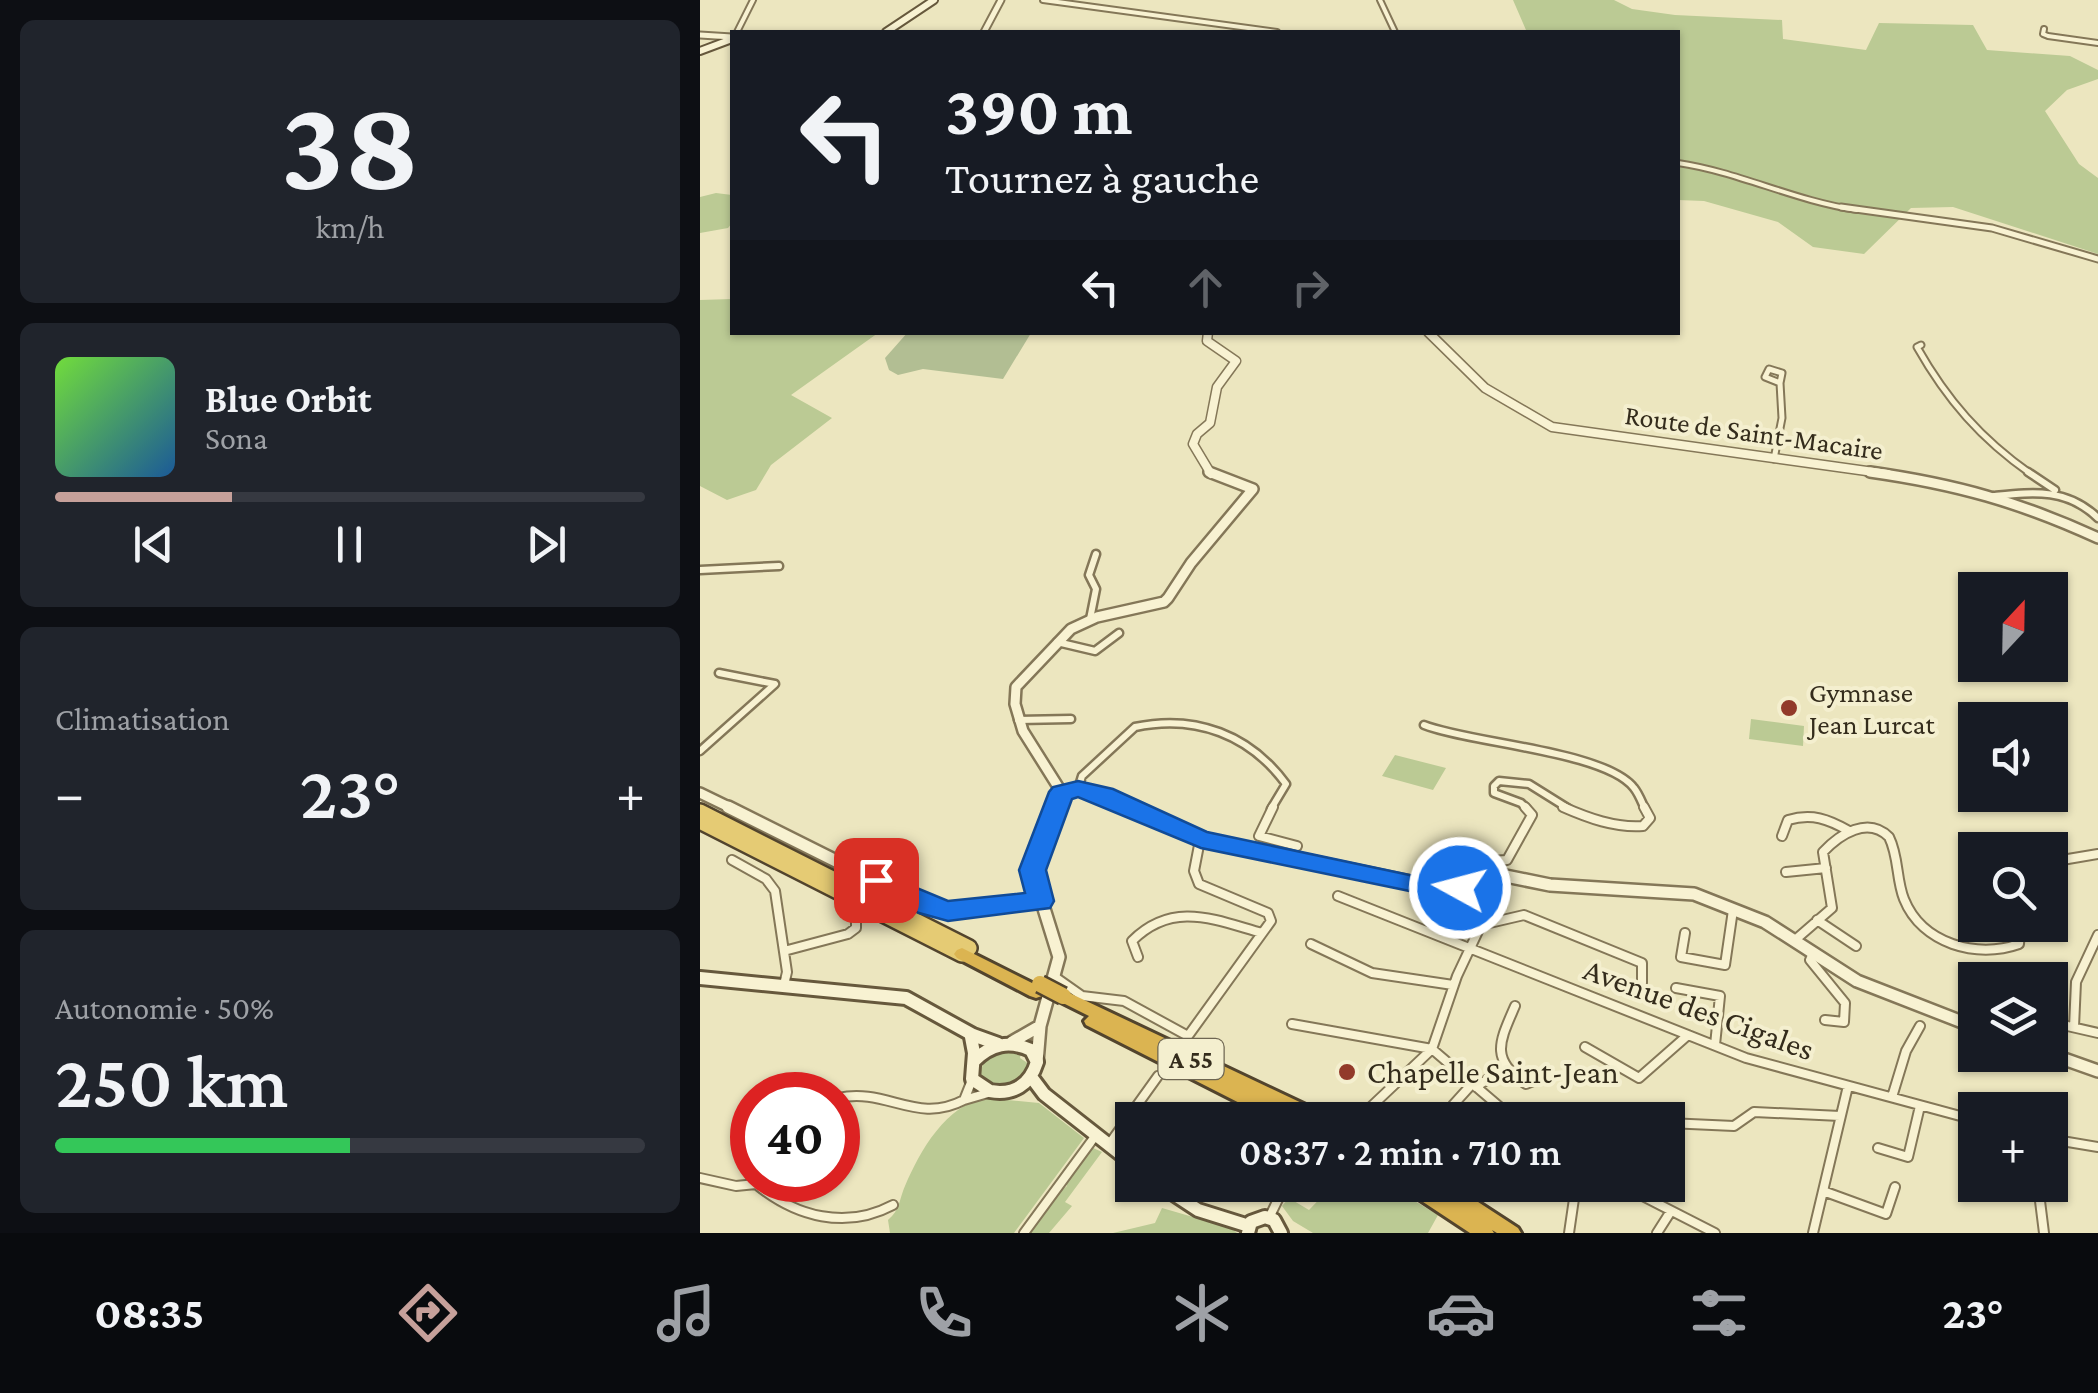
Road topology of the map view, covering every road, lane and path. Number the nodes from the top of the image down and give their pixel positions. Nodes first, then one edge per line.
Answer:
1 (753, 0) edge
2 (934, 0) edge
3 (1001, 0) edge
4 (1043, 0) edge
5 (1380, 0) edge
6 (737, 30) edge
7 (889, 30) edge
8 (985, 30) edge
9 (1262, 30) edge
10 (1394, 30) edge
11 (2044, 30) dead end
12 (700, 35) edge
13 (730, 36) edge
14 (730, 38) edge
15 (2098, 43) edge
16 (700, 51) edge
17 (1680, 163) edge
18 (2098, 259) edge
19 (1208, 335) edge
20 (1433, 335) edge
21 (1922, 345) dead end
22 (1780, 383) dead end
23 (1773, 460) junction
24 (2055, 490) junction
25 (1992, 496) junction
26 (2098, 518) edge
27 (2098, 538) edge
28 (1096, 554) dead end
29 (779, 566) dead end
30 (700, 570) edge
31 (1094, 619) junction
32 (1120, 633) dead end
33 (1056, 642) junction
34 (719, 673) dead end
35 (1071, 719) dead end
36 (1016, 720) junction
37 (1424, 726) dead end
38 (700, 752) edge
39 (1078, 789) junction
40 (1062, 792) junction
41 (700, 793) edge
42 (700, 811) edge
43 (700, 821) edge
44 (1850, 832) junction
45 (1782, 836) dead end
46 (1201, 839) junction
47 (1297, 846) dead end
48 (2098, 854) edge
49 (2068, 859) edge
50 (732, 860) dead end
51 (1826, 868) junction
52 (1786, 872) dead end
53 (1448, 885) junction
54 (1338, 896) dead end
55 (1041, 901) junction
56 (1733, 909) junction
57 (856, 914) dead end
58 (1817, 920) junction
59 (1481, 924) junction
60 (1685, 933) dead end
61 (1262, 934) junction
62 (2098, 936) edge
63 (1795, 940) junction
64 (2019, 942) edge
65 (1312, 944) dead end
66 (1856, 946) dead end
67 (1468, 948) junction
68 (966, 951) junction
69 (784, 952) junction
70 (1814, 952) junction
71 (1138, 957) dead end
72 (700, 975) edge
73 (1642, 983) dead end
74 (1044, 984) junction
75 (784, 985) junction
76 (1454, 986) junction
77 (1676, 988) dead end
78 (1061, 1000) junction
79 (1515, 1006) dead end
80 (1825, 1020) dead end
81 (1958, 1021) edge
82 (1292, 1024) dead end
83 (1040, 1026) junction
84 (1920, 1026) dead end
85 (2068, 1026) edge
86 (2074, 1027) junction
87 (2098, 1033) edge
88 (1688, 1035) junction
89 (970, 1036) junction
90 (1004, 1043) junction
91 (1715, 1045) junction
92 (1585, 1047) dead end
93 (1432, 1050) junction
94 (2068, 1060) edge
95 (974, 1061) junction
96 (1038, 1062) junction
97 (1503, 1068) junction
98 (2098, 1071) edge
99 (1158, 1076) dead end
100 (1032, 1078) junction
101 (1541, 1078) dead end
102 (972, 1079) junction
103 (1474, 1085) junction
104 (1848, 1086) junction
105 (1016, 1090) junction
106 (990, 1092) junction
107 (1044, 1094) junction
108 (860, 1096) edge
109 (1892, 1097) junction
110 (964, 1100) junction
111 (1256, 1102) edge
112 (1282, 1102) edge
113 (1376, 1102) edge
114 (1455, 1102) edge
115 (1494, 1102) edge
116 (1920, 1105) junction
117 (1958, 1115) edge
118 (1840, 1116) junction
119 (1685, 1124) edge
120 (1096, 1134) junction
121 (2068, 1142) edge
122 (1109, 1144) junction
123 (1878, 1148) dead end
124 (2098, 1148) edge
125 (1115, 1149) edge
126 (700, 1178) edge
127 (730, 1184) edge
128 (1895, 1188) dead end
129 (1823, 1191) junction
130 (784, 1202) edge
131 (1186, 1202) edge
132 (1282, 1202) edge
133 (1438, 1202) edge
134 (1464, 1202) edge
135 (1573, 1202) edge
136 (1655, 1202) edge
137 (2040, 1202) edge
138 (893, 1205) dead end
139 (1671, 1210) junction
140 (1276, 1229) edge
141 (1249, 1230) edge
142 (1024, 1233) edge
143 (1485, 1233) edge
144 (1512, 1233) edge
145 (1568, 1233) edge
146 (1657, 1233) edge
147 (1715, 1233) edge
148 (1813, 1233) edge
149 (2044, 1233) edge

1 - 6 street
2 - 7 main road
3 - 8 street
4 - 9 street
5 - 10 street
11 - 15 street
12 - 13 street
14 - 16 main road
17 - 18 street
19 - 31 street
20 - 23 street, Route de Saint-Macaire
21 - 24 street
22 - 23 street
23 - 25 street, Route de Saint-Macaire
24 - 25 street
24 - 26 street
25 - 27 street, Route de Saint-Macaire
28 - 31 street
29 - 30 street
31 - 33 street
32 - 33 street
33 - 36 street
34 - 38 street
35 - 36 street
36 - 40 street
37 - 53 street
39 - 40 street
39 - 46 street
39 - 47 street
40 - 55 street
41 - 55 street
42 - 68 highway
43 - 68 highway
44 - 45 street
44 - 51 street
44 - 64 street
46 - 53 street
46 - 61 street
48 - 49 street
50 - 69 street
51 - 52 street
51 - 58 street
53 - 56 street
53 - 59 street
54 - 67 street, Avenue des Cigales
55 - 74 street
56 - 60 street
56 - 63 street
57 - 69 street
58 - 63 street
58 - 66 street
59 - 67 street
59 - 73 street
61 - 71 street
61 - 74 street
62 - 86 street
63 - 70 street
65 - 76 street
67 - 76 street
67 - 88 street, Avenue des Cigales
68 - 74 highway, A 55
69 - 75 street
70 - 80 street
70 - 81 street
72 - 75 main road
74 - 78 highway, A 55
74 - 83 street
75 - 89 main road
76 - 93 street
77 - 91 street
78 - 111 highway, A 55
78 - 112 highway, A 55
79 - 97 street
82 - 93 street
83 - 90 street
83 - 96 street
84 - 109 street
85 - 86 street
86 - 87 street
88 - 91 street, Avenue des Cigales
88 - 92 street
89 - 90 main road
89 - 95 main road
90 - 95 main road
90 - 96 main road
91 - 104 street, Avenue des Cigales
93 - 103 street
93 - 113 street
94 - 98 street
95 - 102 main road
96 - 100 main road
97 - 101 street
97 - 103 street
99 - 122 street
100 - 105 main road
100 - 107 main road
102 - 106 main road
102 - 110 street
103 - 114 street
103 - 115 street
104 - 109 street, Avenue des Cigales
104 - 118 street
105 - 106 main road
105 - 107 main road
106 - 110 street
107 - 120 main road
108 - 110 street
109 - 116 street, Avenue des Cigales
116 - 117 street, Avenue des Cigales
116 - 123 street
118 - 119 street
118 - 129 street
120 - 122 main road
120 - 142 street
121 - 124 street
122 - 125 main road
126 - 127 street
128 - 129 street
129 - 148 street
130 - 138 street
131 - 141 main road
132 - 140 street
133 - 143 highway
134 - 144 highway
135 - 145 street
136 - 139 street
137 - 149 street
139 - 146 street
139 - 147 street
140 - 141 main road

